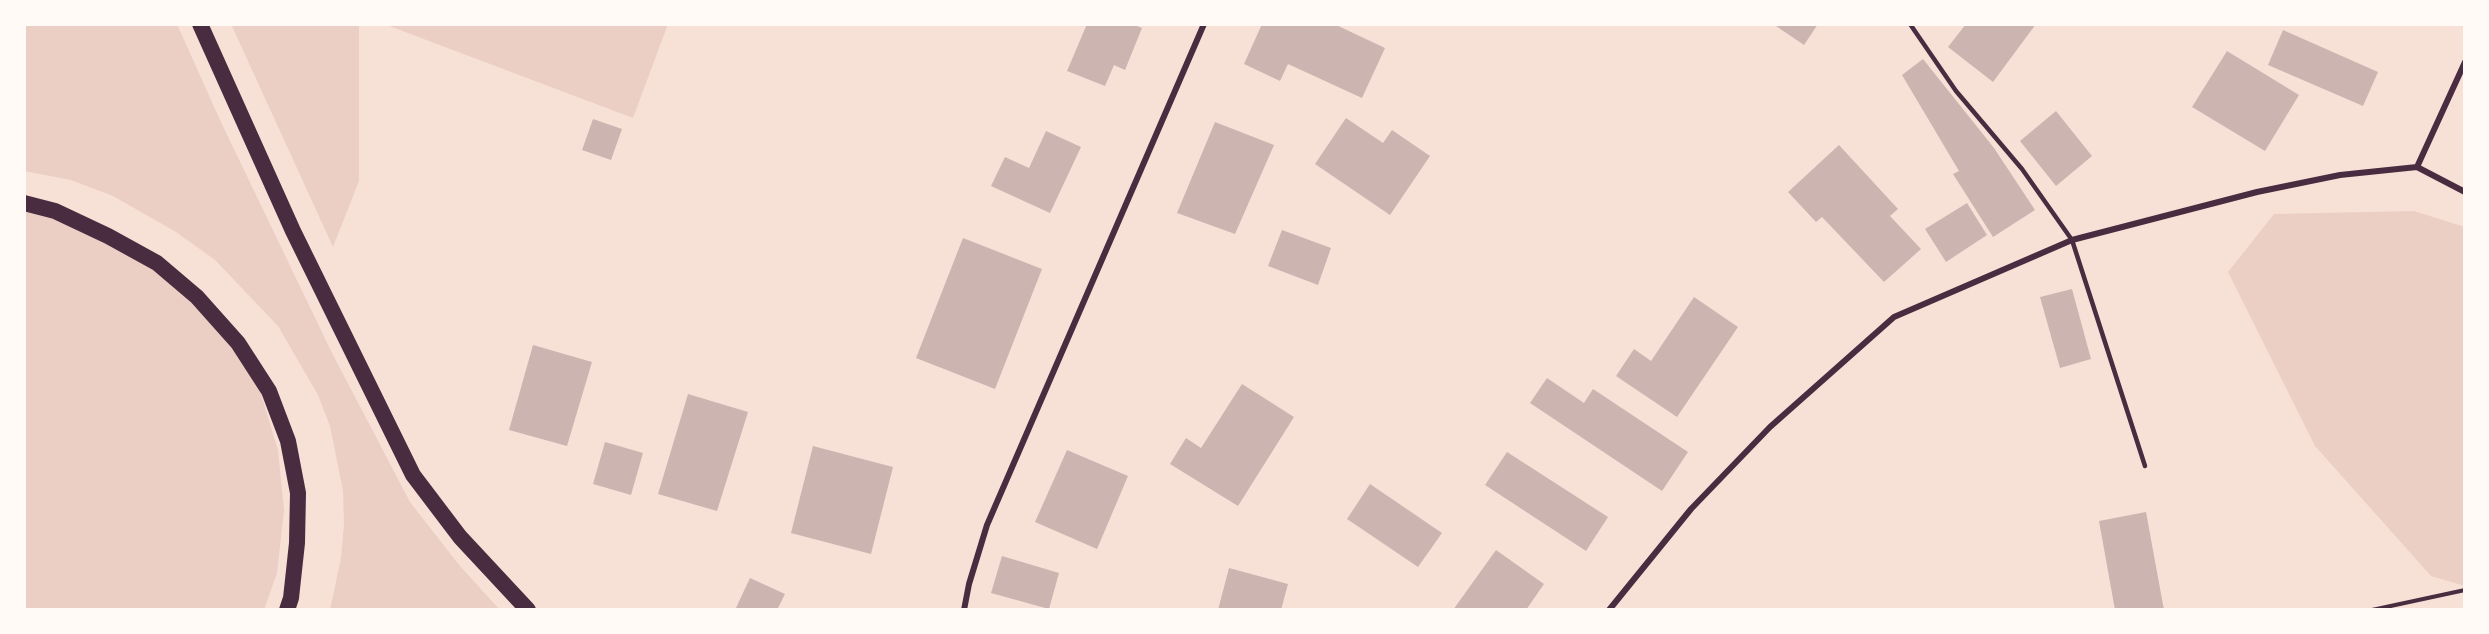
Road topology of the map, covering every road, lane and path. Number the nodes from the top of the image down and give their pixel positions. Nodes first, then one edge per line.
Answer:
1 (200, 24) edge
2 (1204, 24) edge
3 (1910, 24) edge
4 (2465, 62) edge
5 (2417, 168) junction
6 (2465, 192) edge
7 (24, 203) edge
8 (2072, 240) junction
9 (2145, 466) dead end
10 (2465, 590) edge
11 (287, 610) edge
12 (528, 610) edge
13 (964, 610) edge
14 (1609, 610) edge
15 (2372, 610) edge

1 - 12 highway
2 - 13 street
3 - 8 lane
4 - 5 street
5 - 6 street
5 - 8 street
7 - 11 highway
8 - 9 lane
8 - 14 street
10 - 15 path

